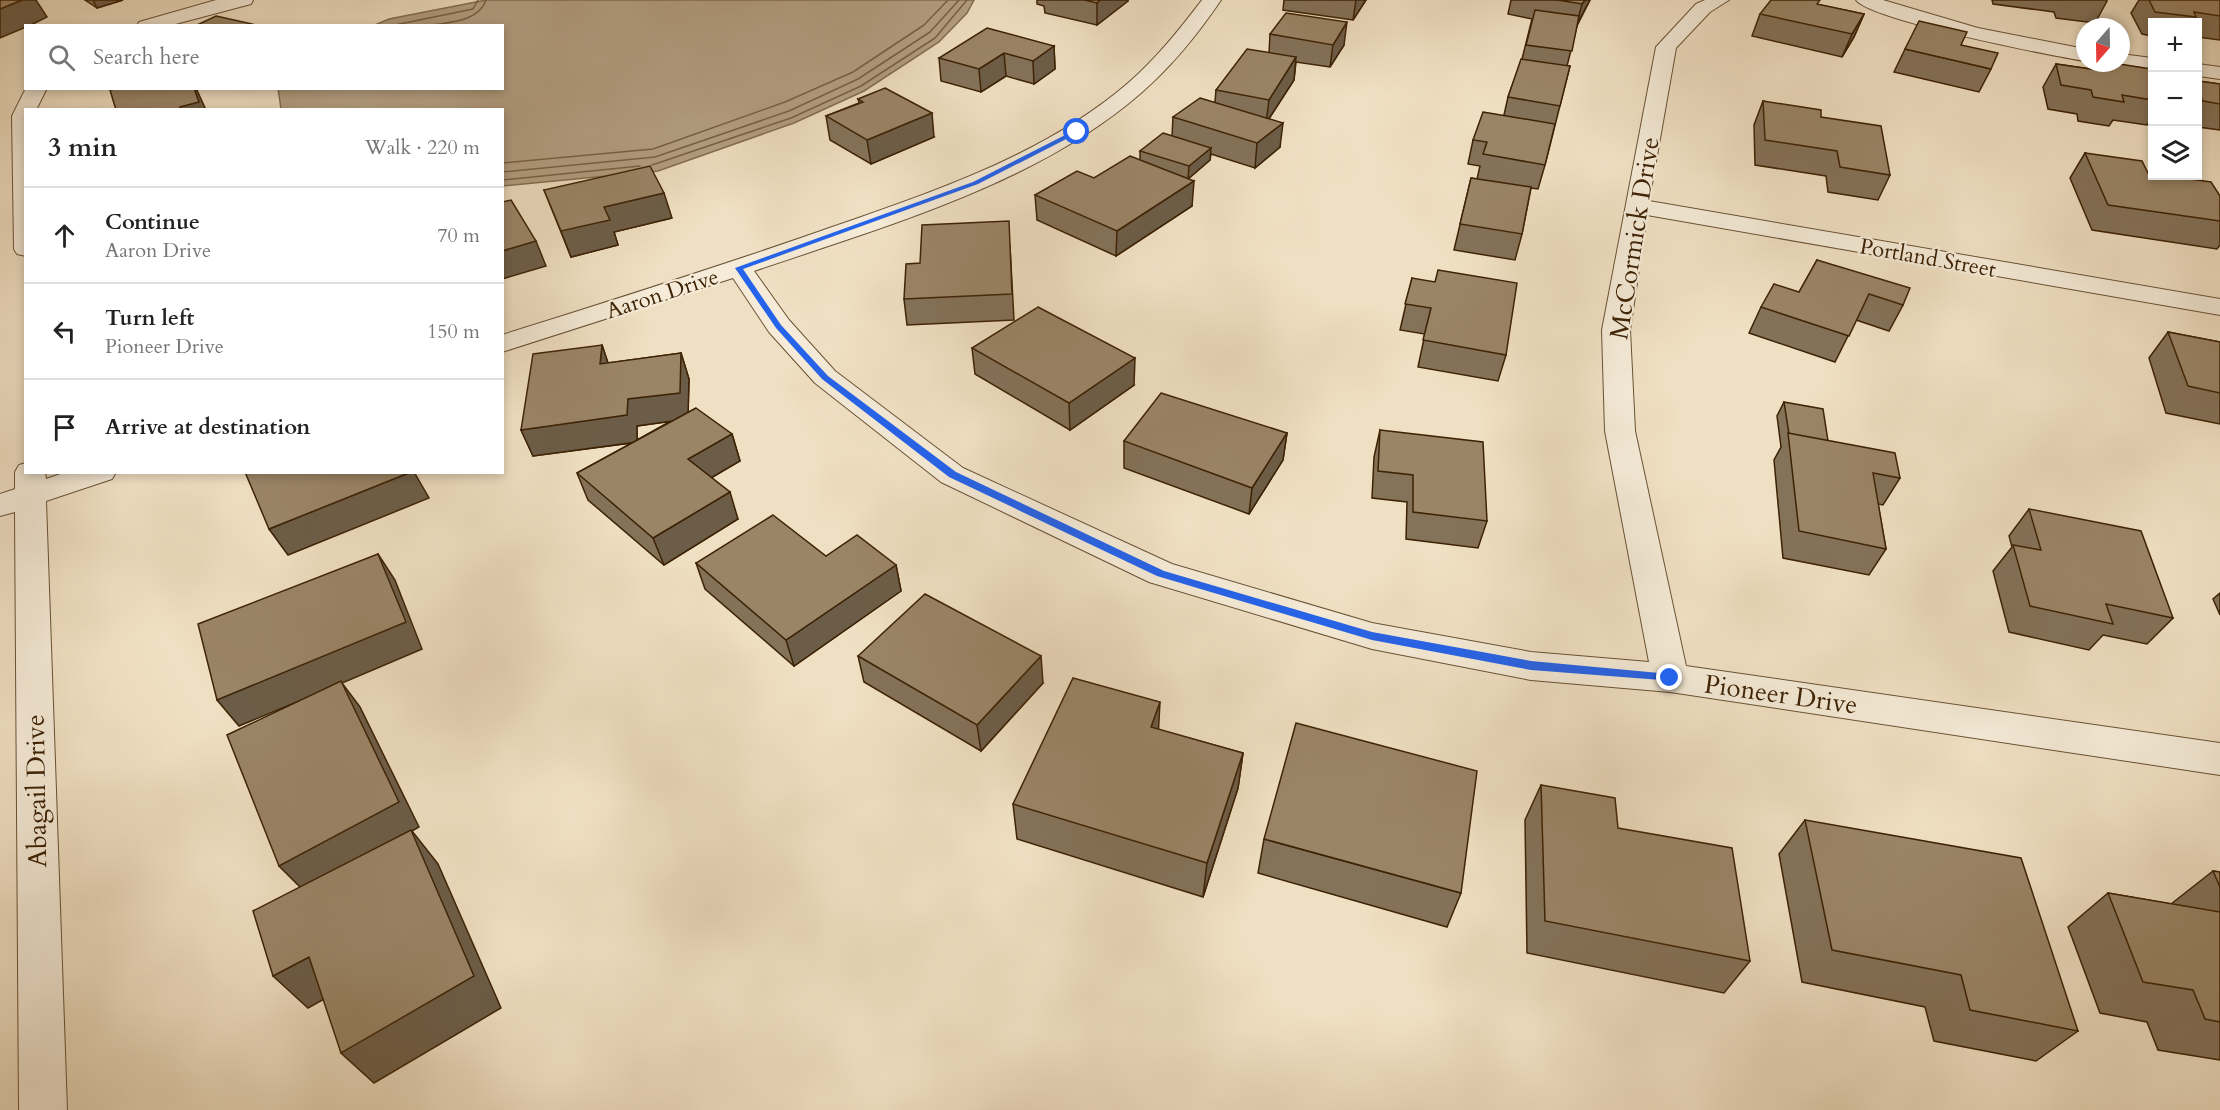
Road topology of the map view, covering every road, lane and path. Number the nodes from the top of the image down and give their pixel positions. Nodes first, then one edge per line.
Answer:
1 (244, 0) edge
2 (1212, 0) edge
3 (1720, 0) edge
4 (1865, 0) edge
5 (153, 24) edge
6 (2076, 53) edge
7 (2130, 61) edge
8 (2148, 63) edge
9 (2202, 71) edge
10 (2220, 73) edge
11 (35, 90) edge
12 (26, 108) edge
13 (24, 114) edge
14 (24, 160) edge
15 (1636, 206) junction
16 (739, 268) junction
17 (2220, 307) edge
18 (504, 343) edge
19 (92, 474) edge
20 (20, 491) edge
21 (1670, 678) junction
22 (2220, 759) edge
23 (43, 1110) edge

1 - 5 street
2 - 16 street, Aaron Drive
3 - 15 street, McCormick Drive
4 - 6 street
7 - 8 street
9 - 10 street
11 - 12 street
13 - 14 street
15 - 17 street, Portland Street
15 - 21 street, McCormick Drive
16 - 18 street, Aaron Drive
16 - 21 street, Pioneer Drive
19 - 20 street
20 - 23 street, Abagail Drive
21 - 22 street, Pioneer Drive

